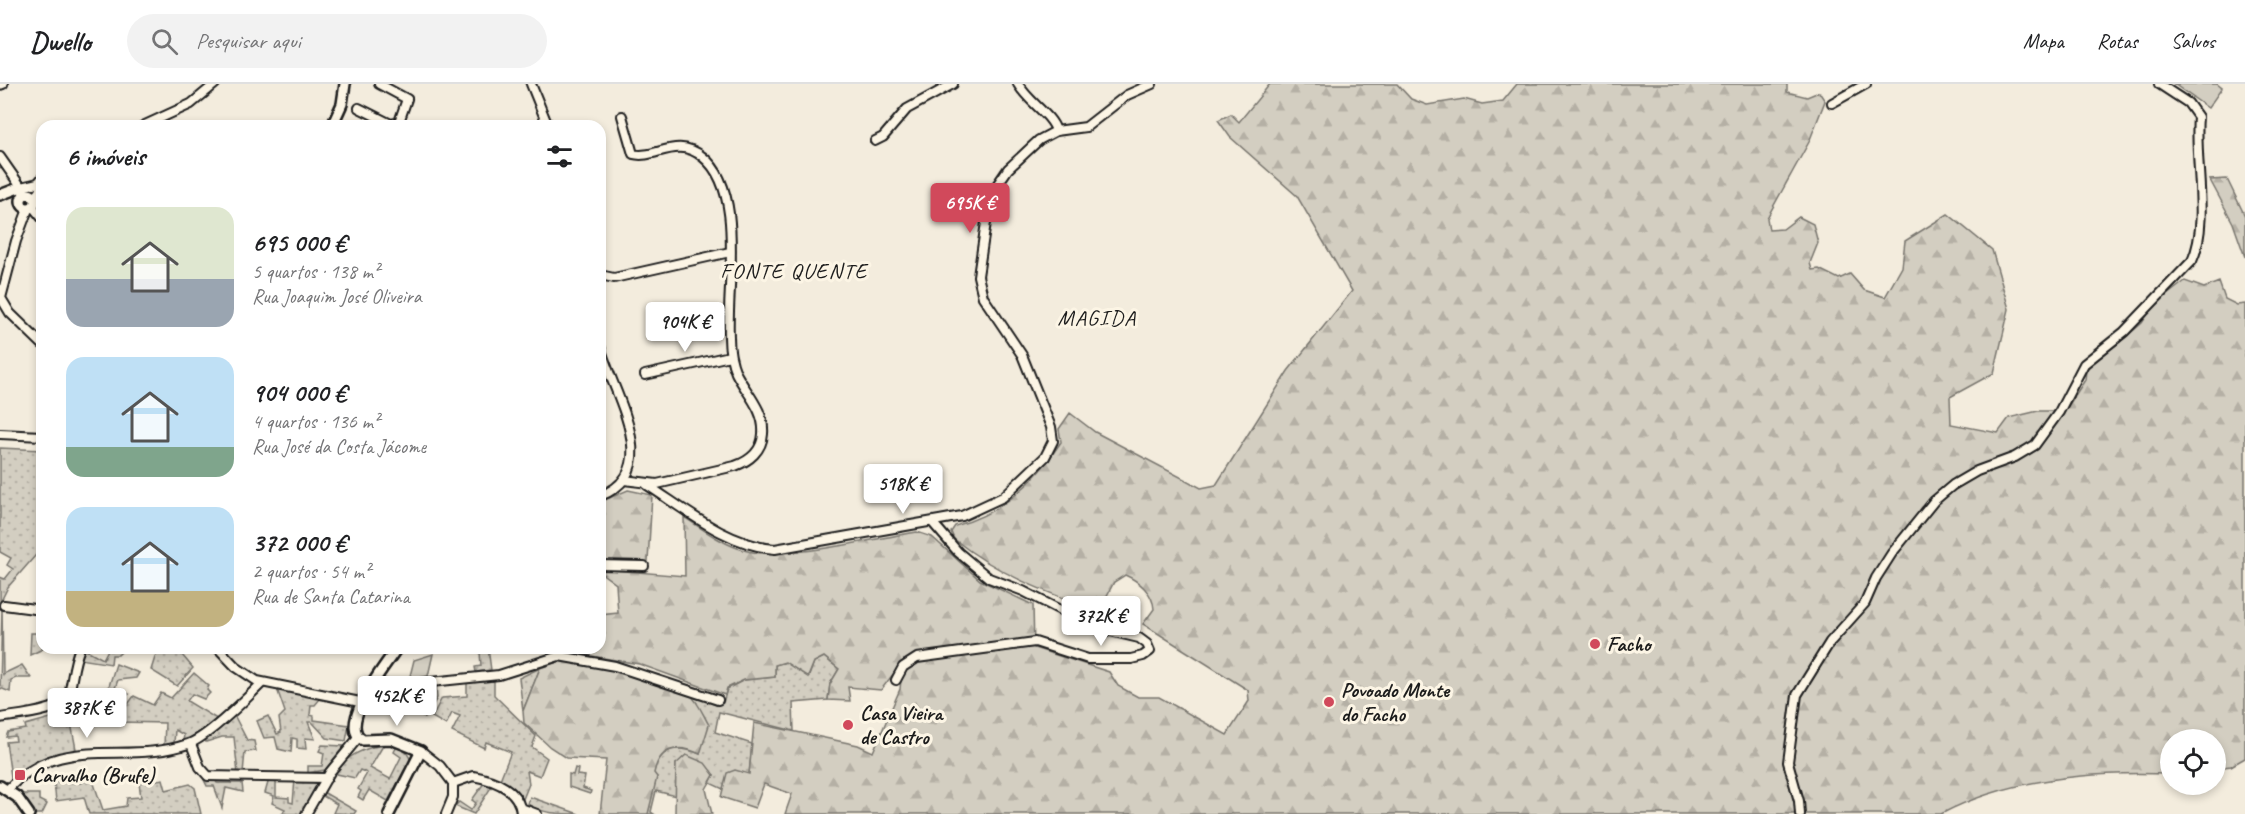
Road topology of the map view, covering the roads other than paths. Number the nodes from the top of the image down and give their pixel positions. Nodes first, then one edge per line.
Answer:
1 (215, 84) edge
2 (345, 84) edge
3 (379, 84) edge
4 (531, 84) edge
5 (953, 84) edge
6 (1018, 84) edge
7 (1152, 84) edge
8 (1866, 84) edge
9 (2159, 84) edge
10 (1832, 103) dead end
11 (359, 108) dead end
12 (622, 116) dead end
13 (155, 120) edge
14 (335, 120) edge
15 (382, 120) edge
16 (400, 120) edge
17 (546, 120) edge
18 (1056, 131) junction
19 (875, 141) dead end
20 (0, 157) edge
21 (36, 187) edge
22 (23, 191) junction
23 (0, 195) edge
24 (36, 196) edge
25 (32, 205) junction
26 (36, 210) edge
27 (730, 252) junction
28 (606, 276) edge
29 (36, 338) edge
30 (730, 356) junction
31 (606, 371) edge
32 (645, 375) dead end
33 (0, 434) edge
34 (36, 436) edge
35 (624, 480) junction
36 (647, 485) junction
37 (606, 492) edge
38 (932, 522) junction
39 (606, 565) edge
40 (644, 566) dead end
41 (4, 605) dead end
42 (36, 609) edge
43 (78, 654) edge
44 (224, 654) edge
45 (393, 654) edge
46 (896, 680) dead end
47 (375, 682) junction
48 (262, 683) junction
49 (718, 700) dead end
50 (360, 702) junction
51 (0, 718) edge
52 (358, 738) junction
53 (191, 744) junction
54 (421, 751) junction
55 (327, 778) junction
56 (453, 783) junction
57 (4, 788) edge
58 (521, 811) edge
59 (29, 814) edge
60 (306, 814) edge
61 (389, 814) edge
62 (446, 814) edge
63 (537, 814) edge
64 (1800, 814) edge

1 - 13 street
2 - 14 street
3 - 16 street
4 - 17 street
5 - 19 street
6 - 18 street
7 - 18 street
8 - 10 street
9 - 64 street
11 - 15 street
12 - 27 street
18 - 38 street
20 - 22 street
21 - 22 street
22 - 23 street
22 - 25 street
24 - 25 street
25 - 26 street
25 - 29 street
27 - 28 street
27 - 30 street
30 - 32 street
30 - 36 street
31 - 35 street
33 - 34 street
35 - 36 street
35 - 37 street
36 - 38 street
38 - 46 street
39 - 40 street
41 - 42 street
43 - 51 street
44 - 48 street
45 - 47 street
47 - 49 street
47 - 50 street
48 - 50 street
48 - 53 street
50 - 52 street
52 - 54 street
52 - 55 street
53 - 55 street
53 - 57 street
54 - 56 street
54 - 61 street
55 - 60 street
56 - 58 street
56 - 62 street
57 - 59 street
58 - 63 street

